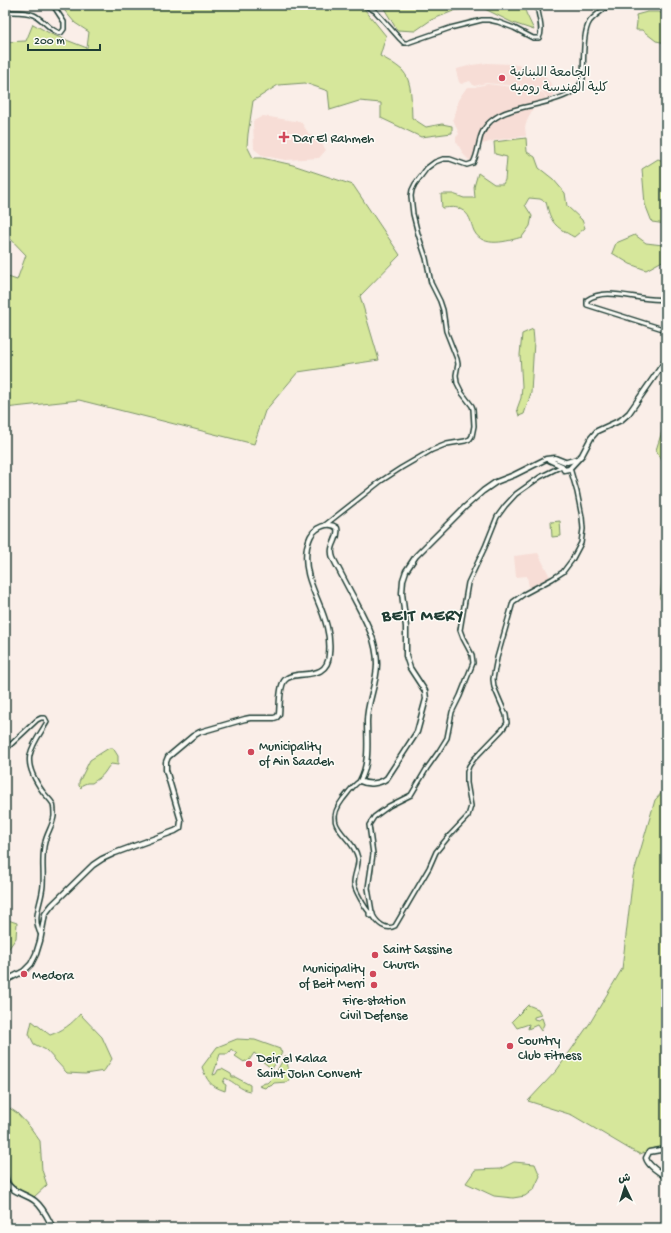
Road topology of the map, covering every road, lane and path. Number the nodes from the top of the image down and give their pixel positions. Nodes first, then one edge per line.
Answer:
1 (53, 5) edge
2 (364, 5) edge
3 (537, 5) edge
4 (610, 5) edge
5 (5, 12) edge
6 (666, 299) edge
7 (666, 330) edge
8 (666, 360) edge
9 (566, 466) junction
10 (325, 525) junction
11 (5, 750) edge
12 (361, 780) junction
13 (372, 914) junction
14 (41, 936) junction
15 (5, 981) edge
16 (666, 1149) edge
17 (666, 1177) edge
18 (5, 1179) edge
19 (53, 1228) edge

1 - 5 street
2 - 3 street
4 - 10 street
6 - 7 street
8 - 9 main road
9 - 12 main road
9 - 13 street
9 - 13 street
10 - 12 main road
10 - 14 main road
11 - 14 street
12 - 13 street
14 - 15 main road
16 - 17 main road
18 - 19 main road

